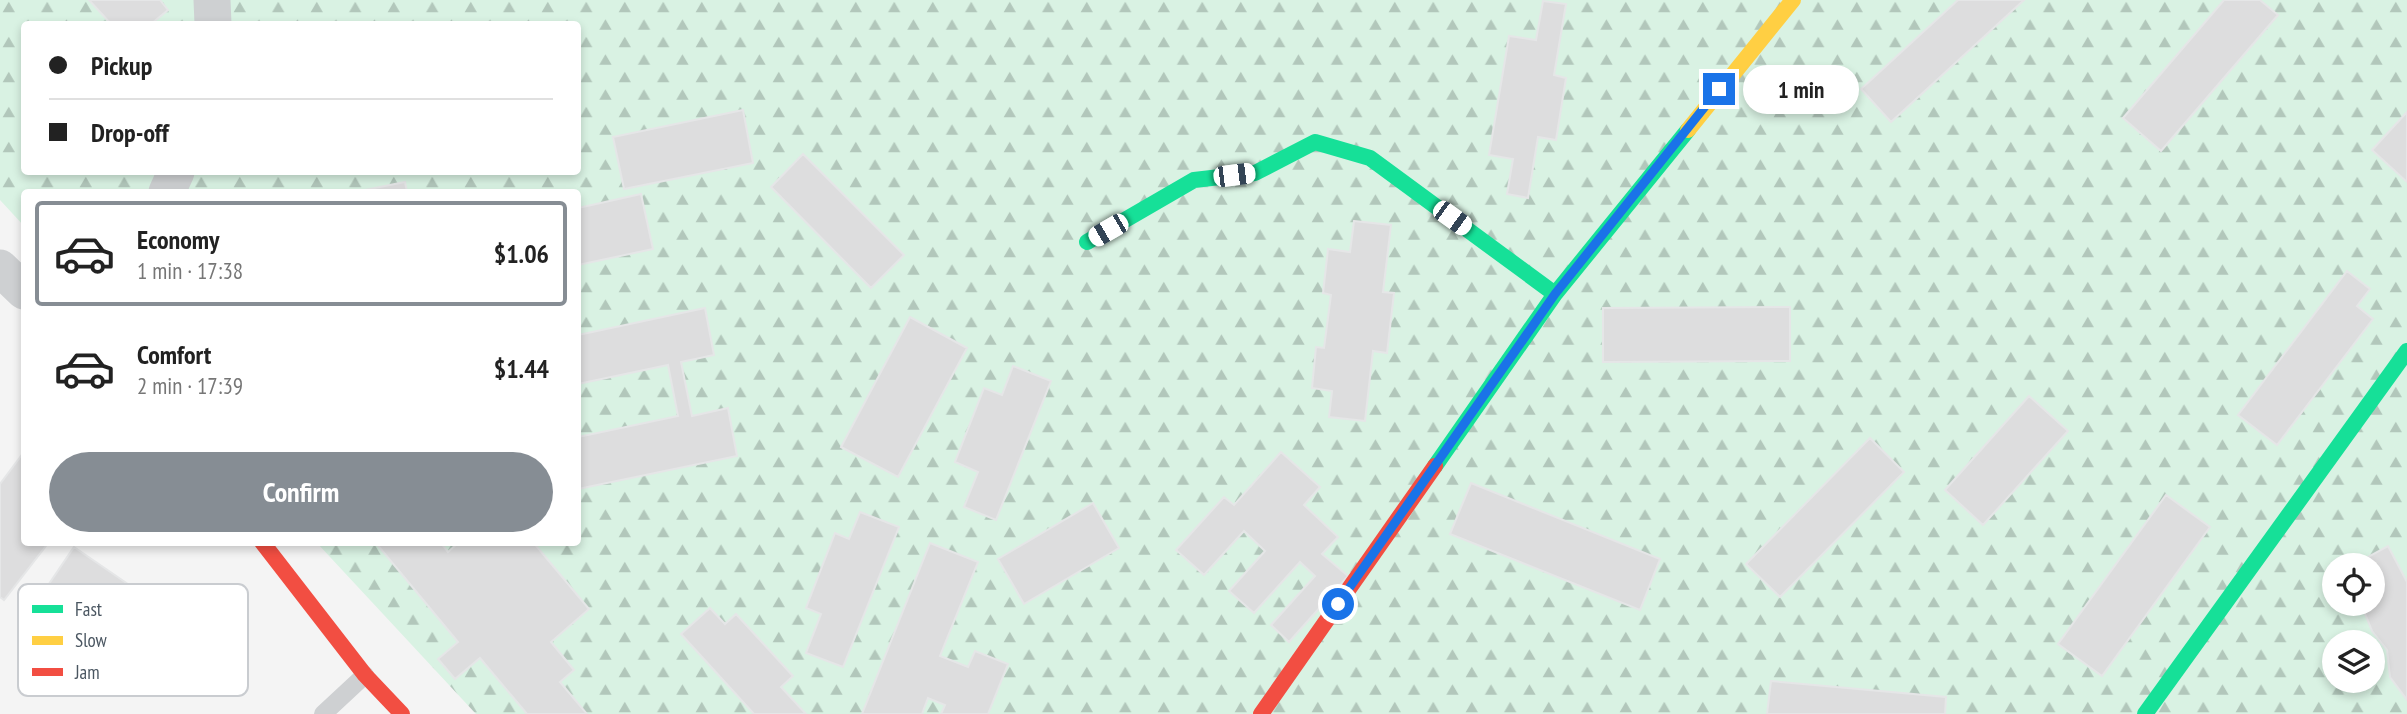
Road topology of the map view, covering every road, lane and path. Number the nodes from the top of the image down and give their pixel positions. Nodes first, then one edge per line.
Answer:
1 (212, 0) edge
2 (1793, 0) edge
3 (214, 21) edge
4 (1087, 242) dead end
5 (0, 268) edge
6 (21, 288) edge
7 (1555, 294) junction
8 (2407, 351) edge
9 (265, 546) edge
10 (365, 675) junction
11 (323, 714) edge
12 (402, 714) edge
13 (1261, 714) edge
14 (2146, 714) edge

1 - 3 street
2 - 7 street
4 - 7 street
5 - 6 street
7 - 13 street
8 - 14 street
9 - 10 street
10 - 11 lane
10 - 12 street

